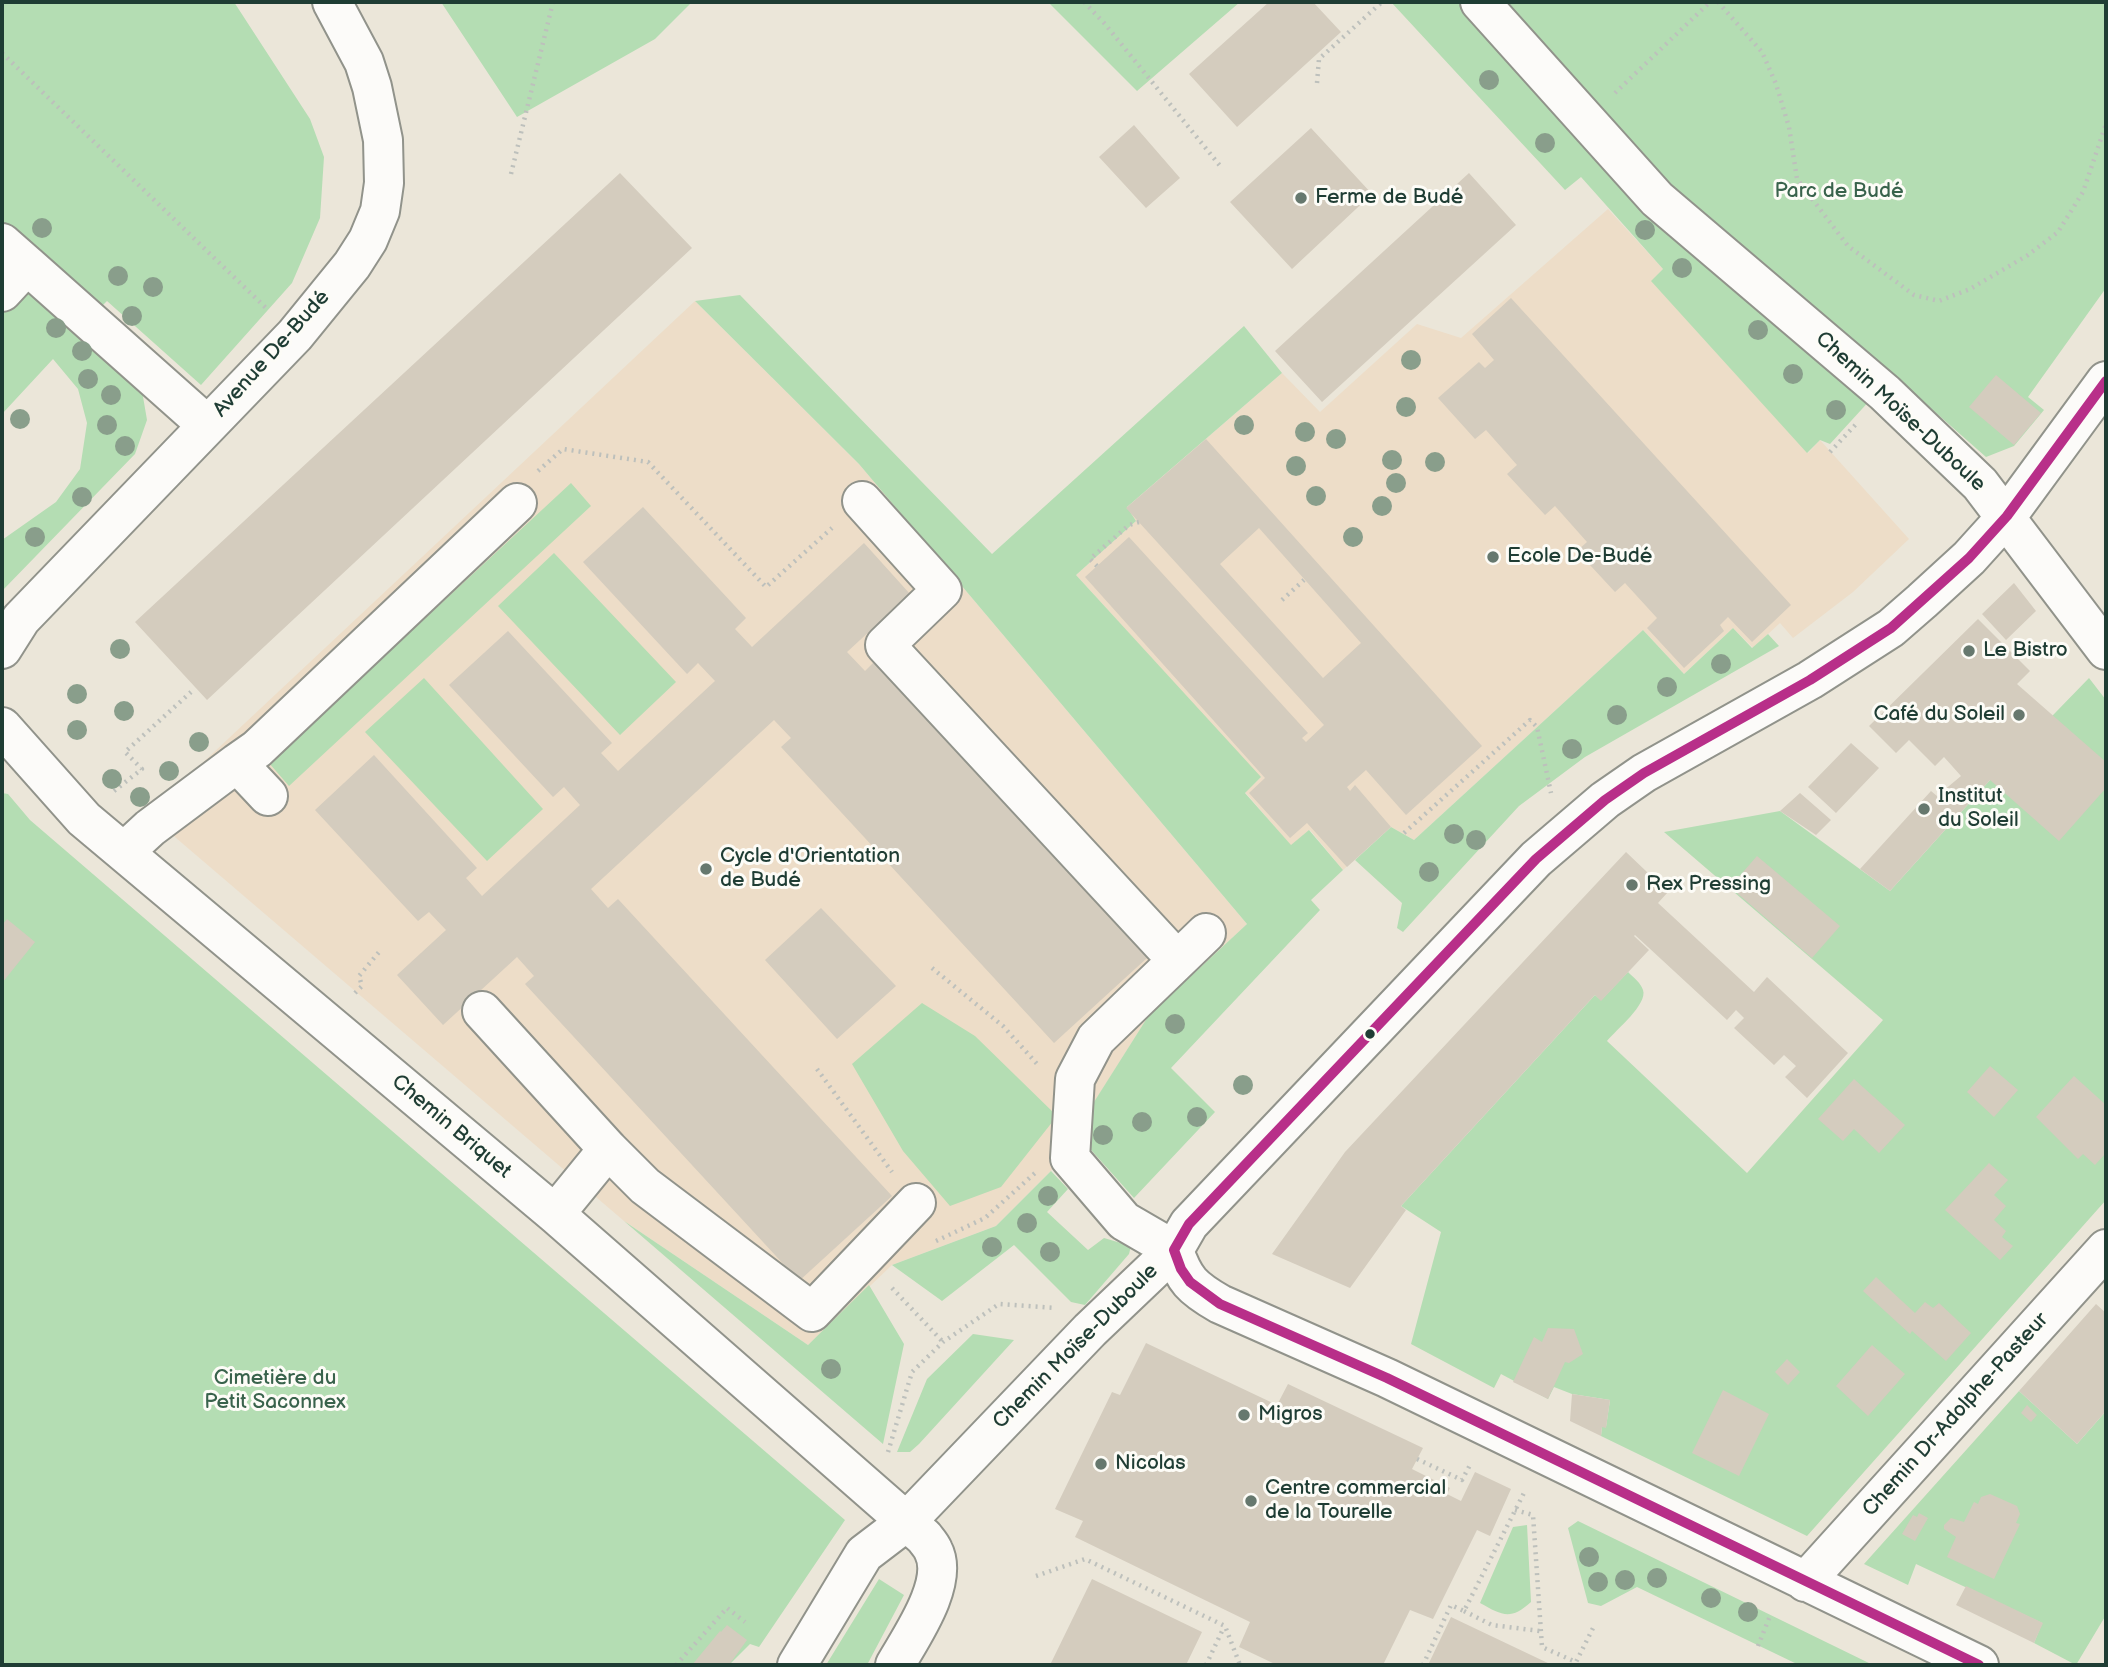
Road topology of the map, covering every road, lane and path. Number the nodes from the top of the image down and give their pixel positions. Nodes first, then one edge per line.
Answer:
1 (332, 2) edge
2 (553, 2) edge
3 (1084, 2) edge
4 (1382, 2) edge
5 (1710, 2) edge
6 (1718, 2) edge
7 (1490, 13) edge
8 (2, 53) edge
9 (1317, 83) dead end
10 (1586, 120) junction
11 (2106, 124) edge
12 (1221, 167) dead end
13 (511, 174) dead end
14 (10, 267) edge
15 (295, 335) junction
16 (2106, 382) edge
17 (207, 425) junction
18 (862, 500) joint
19 (517, 503) joint
20 (2007, 516) junction
21 (1139, 522) dead end
22 (1097, 566) dead end
23 (1304, 580) dead end
24 (1282, 600) dead end
25 (2, 649) edge
26 (2106, 650) edge
27 (191, 692) dead end
28 (2, 727) edge
29 (237, 763) junction
30 (111, 793) dead end
31 (1550, 793) dead end
32 (268, 796) dead end
33 (1404, 833) dead end
34 (124, 852) junction
35 (1206, 933) dead end
36 (379, 953) dead end
37 (1177, 960) junction
38 (932, 968) dead end
39 (352, 996) dead end
40 (482, 1012) dead end
41 (817, 1069) dead end
42 (1075, 1079) junction
43 (608, 1149) junction
44 (1070, 1158) junction
45 (916, 1203) joint
46 (555, 1214) junction
47 (935, 1242) dead end
48 (2106, 1249) edge
49 (1174, 1250) junction
50 (886, 1282) dead end
51 (1058, 1309) dead end
52 (943, 1342) junction
53 (886, 1459) dead end
54 (1418, 1459) dead end
55 (1470, 1465) dead end
56 (1525, 1491) dead end
57 (1515, 1510) junction
58 (906, 1522) junction
59 (1036, 1576) dead end
60 (1805, 1582) junction
61 (1464, 1611) junction
62 (1770, 1616) dead end
63 (745, 1622) dead end
64 (1225, 1626) junction
65 (1593, 1628) dead end
66 (1541, 1631) junction
67 (1758, 1646) dead end
68 (676, 1665) edge
69 (797, 1665) edge
70 (895, 1665) edge
71 (1206, 1665) edge
72 (1240, 1665) edge
73 (1423, 1665) edge
74 (1979, 1665) edge

1 - 15 street, Avenue De-Budé
2 - 13 path
3 - 12 path
4 - 9 path
5 - 10 path
6 - 11 path
7 - 10 street, Chemin Moïse-Duboule
8 - 15 path
10 - 20 street, Chemin Moïse-Duboule
14 - 17 street
15 - 17 street, Avenue De-Budé
16 - 20 street
17 - 25 street, Avenue De-Budé
18 - 19 path
18 - 37 street
19 - 29 street
20 - 26 street
20 - 49 street, Chemin Moïse-Duboule
21 - 22 path
23 - 24 path
27 - 30 path
28 - 34 street, Chemin Briquet
29 - 32 street
29 - 34 street
31 - 33 path
34 - 46 street, Chemin Briquet
35 - 37 street
36 - 39 path
37 - 42 street
38 - 42 path
40 - 43 street
41 - 45 path
42 - 44 street
43 - 45 street
43 - 46 street
44 - 47 path
44 - 49 street
46 - 58 street, Chemin Briquet
48 - 60 street, Chemin Dr-Adolphe-Pasteur
49 - 58 street, Chemin Moïse-Duboule
49 - 60 street
50 - 52 path
51 - 52 path
52 - 53 path
54 - 55 path
56 - 57 path
57 - 61 path
57 - 66 path
58 - 69 street, Chemin Moïse-Duboule
58 - 70 street
59 - 64 path
60 - 74 street
61 - 66 path
61 - 73 path
62 - 67 path
63 - 68 path
64 - 71 path
64 - 72 path
65 - 66 path

